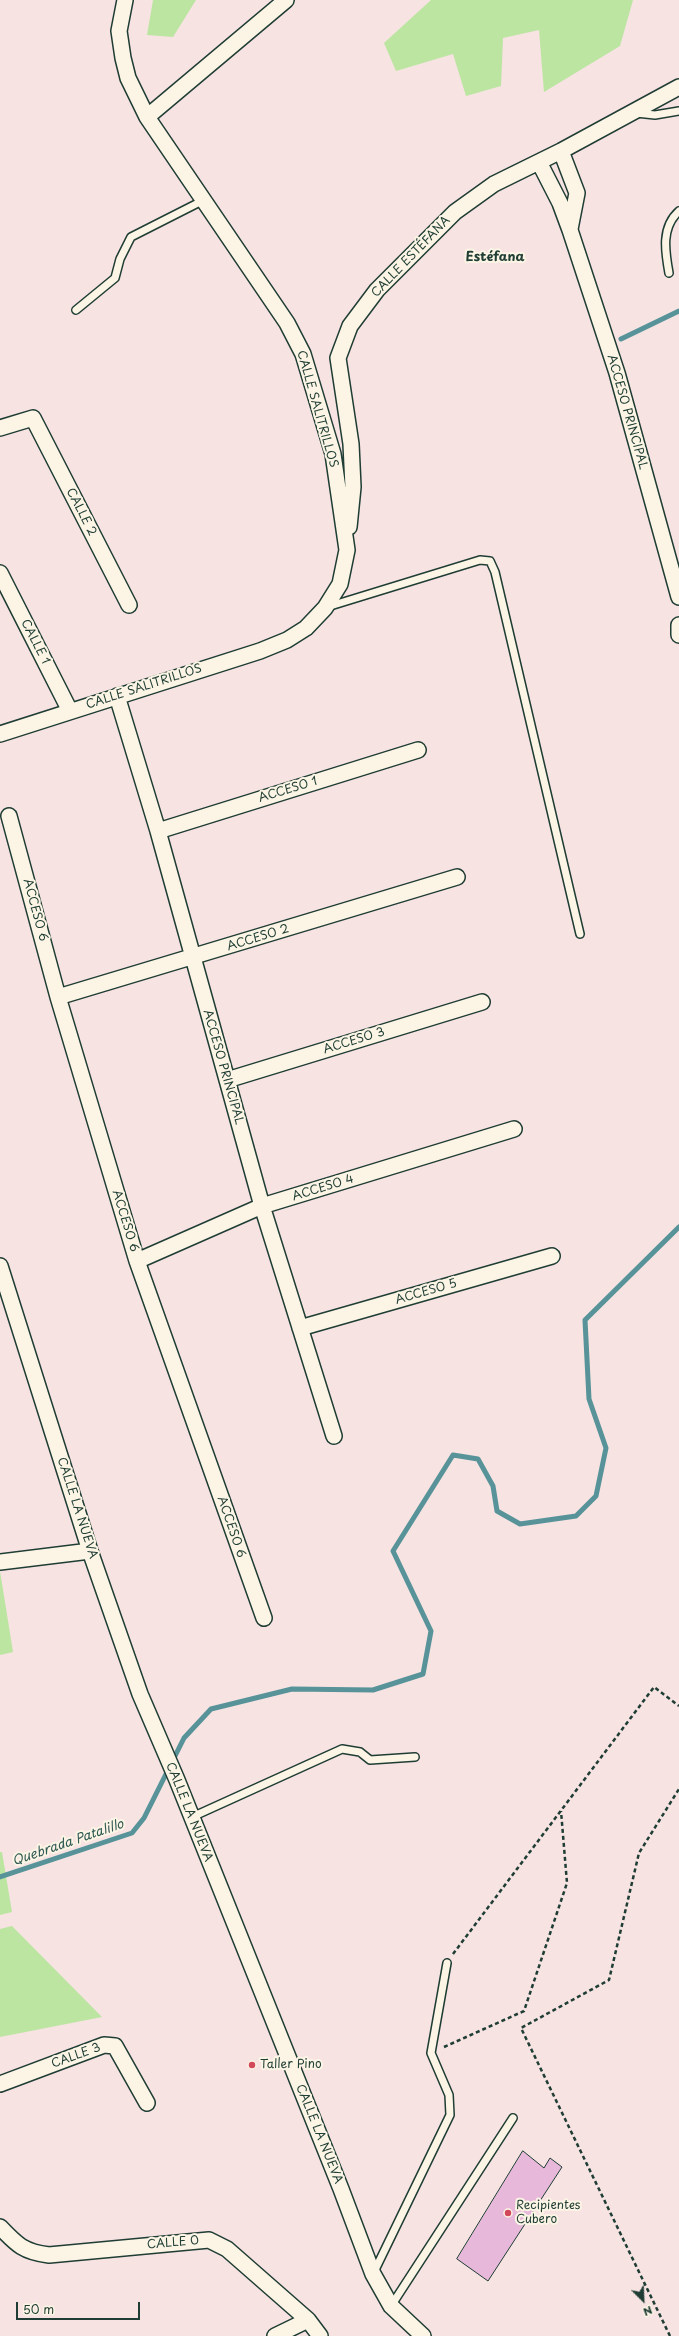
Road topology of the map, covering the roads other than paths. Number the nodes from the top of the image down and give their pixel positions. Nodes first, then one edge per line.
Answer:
1 (125, 0) edge
2 (286, 0) edge
3 (679, 87) edge
4 (679, 111) edge
5 (634, 113) junction
6 (147, 117) junction
7 (562, 151) junction
8 (539, 162) junction
9 (202, 201) junction
10 (679, 211) edge
11 (570, 230) junction
12 (670, 273) dead end
13 (76, 310) dead end
14 (0, 428) edge
15 (347, 550) junction
16 (0, 573) edge
17 (679, 597) edge
18 (129, 605) dead end
19 (325, 608) junction
20 (679, 625) edge
21 (679, 635) edge
22 (117, 696) junction
23 (70, 711) junction
24 (0, 734) edge
25 (418, 750) dead end
26 (9, 816) dead end
27 (158, 831) junction
28 (457, 877) dead end
29 (580, 934) dead end
30 (193, 958) junction
31 (58, 997) junction
32 (482, 1002) dead end
33 (227, 1080) junction
34 (514, 1129) dead end
35 (262, 1206) junction
36 (552, 1256) dead end
37 (138, 1261) junction
38 (0, 1266) edge
39 (300, 1328) junction
40 (334, 1436) dead end
41 (90, 1551) junction
42 (0, 1562) edge
43 (264, 1618) dead end
44 (415, 1757) dead end
45 (192, 1817) junction
46 (446, 1963) road end
47 (0, 2084) edge
48 (147, 2103) dead end
49 (513, 2118) dead end
50 (0, 2227) edge
51 (373, 2274) junction
52 (391, 2306) junction
53 (308, 2320) junction
54 (275, 2336) edge
55 (320, 2336) edge
56 (423, 2336) edge

1 - 6 street, CALLE SALITRILLOS
2 - 6 street
3 - 5 street, CALLE ESTÉFANA
4 - 5 lane
5 - 7 street, CALLE ESTÉFANA
6 - 9 street, CALLE SALITRILLOS
7 - 8 street, CALLE ESTÉFANA
7 - 11 street
8 - 11 street, ACCESO PRINCIPAL
8 - 15 street, CALLE ESTÉFANA
9 - 13 lane
9 - 15 street, CALLE SALITRILLOS
10 - 12 lane
11 - 17 street, ACCESO PRINCIPAL
14 - 18 street, CALLE 2
15 - 19 street, CALLE SALITRILLOS
16 - 23 street, CALLE 1
19 - 22 street, CALLE SALITRILLOS
19 - 29 lane
20 - 21 street
22 - 23 street, CALLE SALITRILLOS
22 - 27 street, ACCESO PRINCIPAL
23 - 24 street, CALLE SALITRILLOS
25 - 27 street, ACCESO 1
26 - 31 street, ACCESO 6
27 - 30 street, ACCESO PRINCIPAL
28 - 30 street, ACCESO 2
30 - 31 street, ACCESO 2
30 - 33 street, ACCESO PRINCIPAL
31 - 37 street, ACCESO 6
32 - 33 street, ACCESO 3
33 - 35 street, ACCESO PRINCIPAL
34 - 35 street, ACCESO 4
35 - 37 street, ACCESO 4
35 - 39 street, ACCESO PRINCIPAL
36 - 39 street, ACCESO 5
37 - 43 street, ACCESO 6
38 - 41 street, CALLE LA NUEVA
39 - 40 street, ACCESO PRINCIPAL
41 - 42 street
41 - 45 street, CALLE LA NUEVA
44 - 45 lane
45 - 51 street, CALLE LA NUEVA
46 - 51 lane
47 - 48 street, CALLE 3
49 - 52 lane
50 - 53 street, CALLE 0
51 - 52 street, CALLE LA NUEVA
52 - 56 street, CALLE LA NUEVA
53 - 54 street
53 - 55 street, CALLE 0

